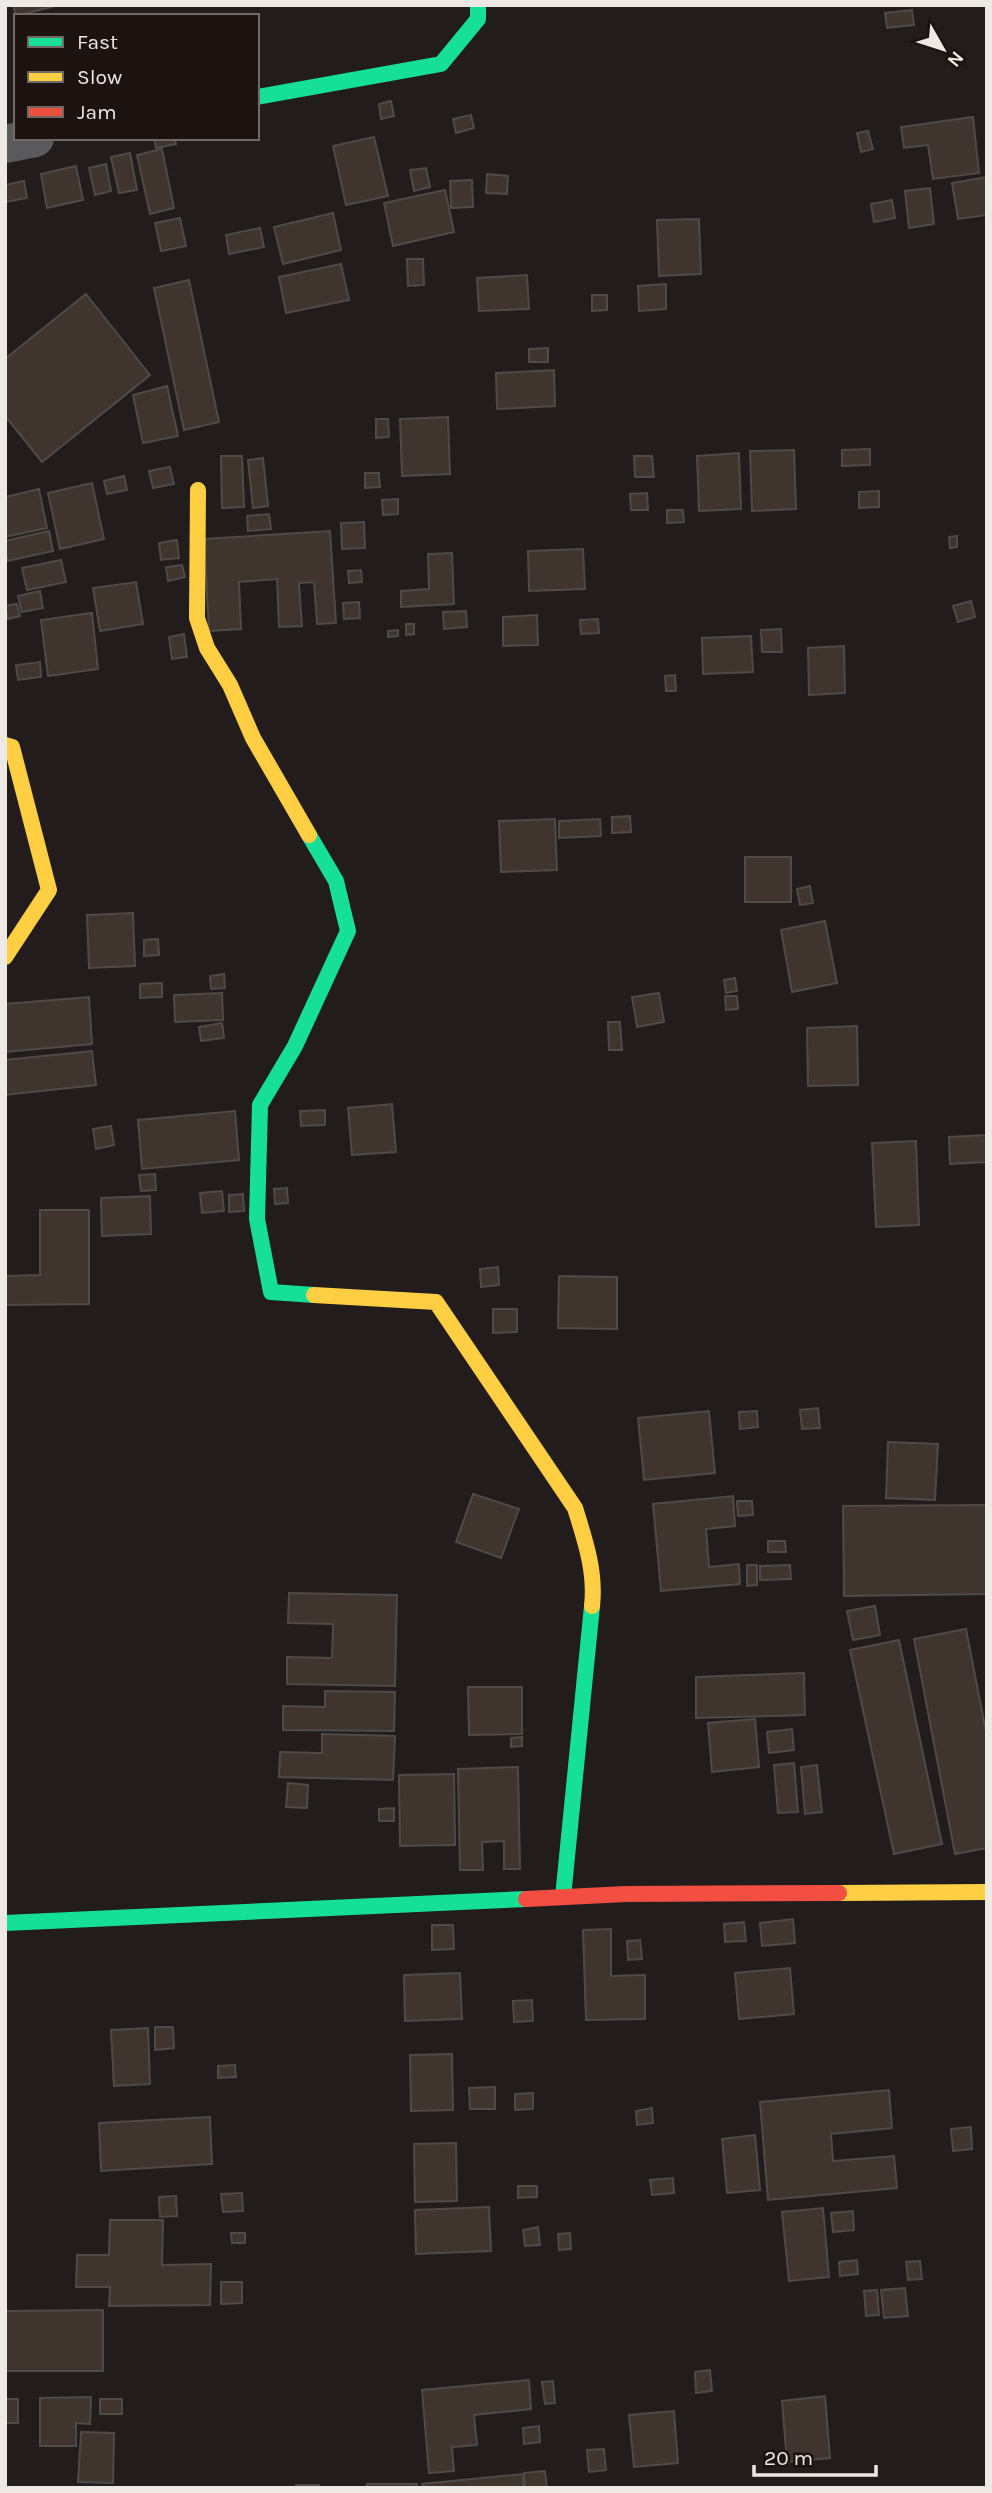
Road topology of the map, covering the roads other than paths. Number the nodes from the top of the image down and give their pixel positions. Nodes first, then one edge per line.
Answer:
1 (478, 5) edge
2 (259, 97) edge
3 (25, 140) edge
4 (5, 144) edge
5 (198, 490) dead end
6 (5, 745) edge
7 (5, 957) edge
8 (987, 1892) edge
9 (563, 1897) junction
10 (5, 1923) edge

1 - 2 street
3 - 4 street
5 - 9 street
6 - 7 street
8 - 9 street
9 - 10 street

